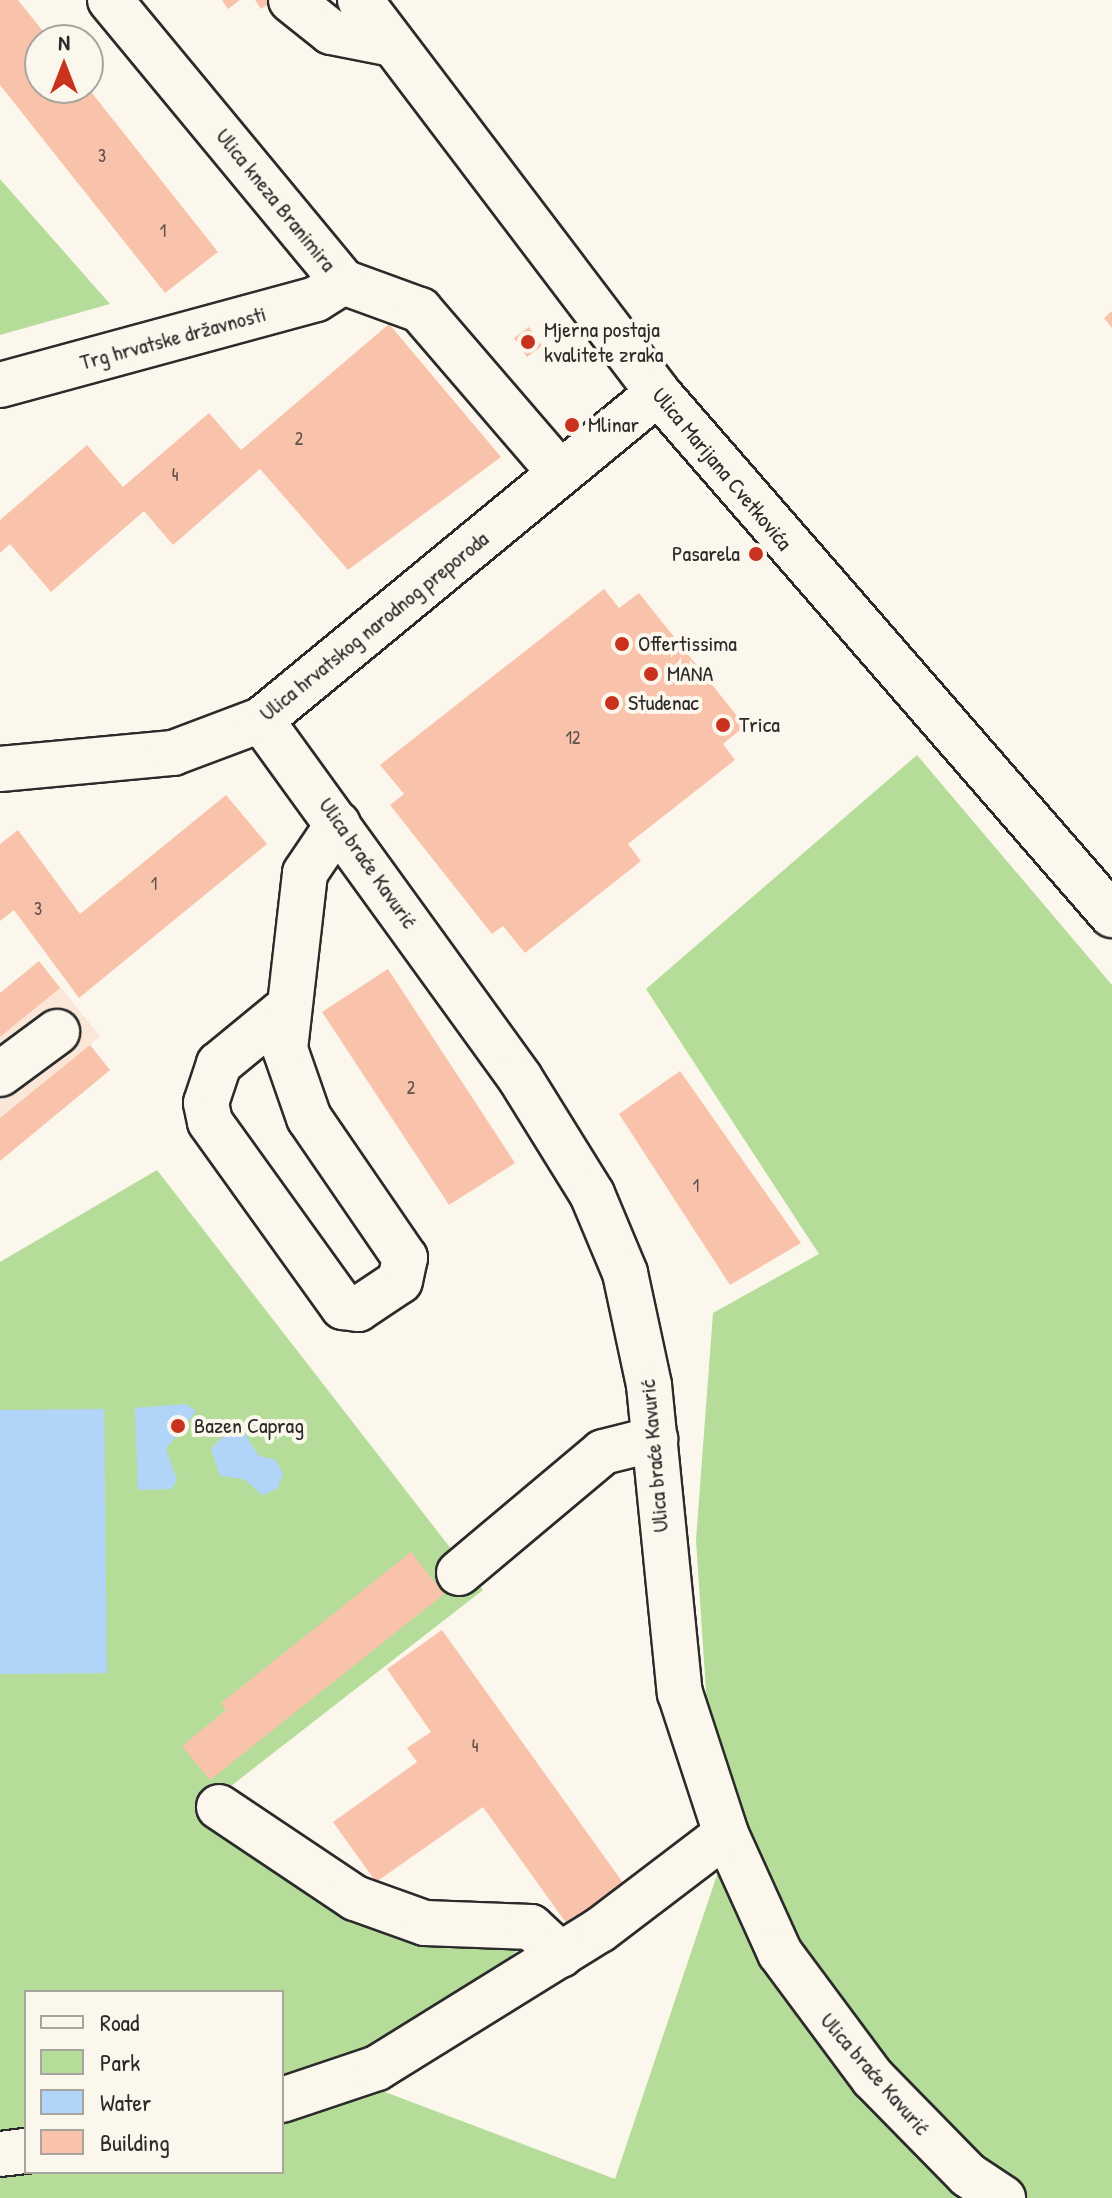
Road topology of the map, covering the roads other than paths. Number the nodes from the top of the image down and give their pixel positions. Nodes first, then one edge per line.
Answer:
1 (110, 0) edge
2 (291, 0) edge
3 (321, 0) edge
4 (367, 27) edge
5 (343, 282) junction
6 (0, 385) edge
7 (658, 393) junction
8 (560, 473) junction
9 (261, 720) junction
10 (0, 769) edge
11 (338, 824) junction
12 (1112, 915) edge
13 (286, 1009) junction
14 (57, 1032) dead end
15 (0, 1074) edge
16 (655, 1439) junction
17 (459, 1573) dead end
18 (219, 1807) dead end
19 (726, 1834) junction
20 (561, 1955) junction
21 (284, 2099) edge
22 (24, 2151) edge
23 (0, 2154) edge
24 (1003, 2198) edge

1 - 5 street, Ulica kneza Branimira
2 - 4 street
3 - 4 street, Ulica Marijana Cvetkovića
4 - 7 street, Ulica Marijana Cvetkovića
5 - 6 street, Trg hrvatske državnosti
5 - 8 street, Ulica kneza Branimira
7 - 8 street, Ulica hrvatskog narodnog preporoda
7 - 12 street, Ulica Marijana Cvetkovića
8 - 9 street, Ulica hrvatskog narodnog preporoda
9 - 10 street, Ulica hrvatskog narodnog preporoda
9 - 11 street, Ulica braće Kavurić
11 - 13 street
11 - 16 street, Ulica braće Kavurić
13 - 13 street
14 - 15 street
16 - 17 street
16 - 19 street, Ulica braće Kavurić
18 - 20 street
19 - 20 street
19 - 24 street, Ulica braće Kavurić
20 - 21 street
22 - 23 street

